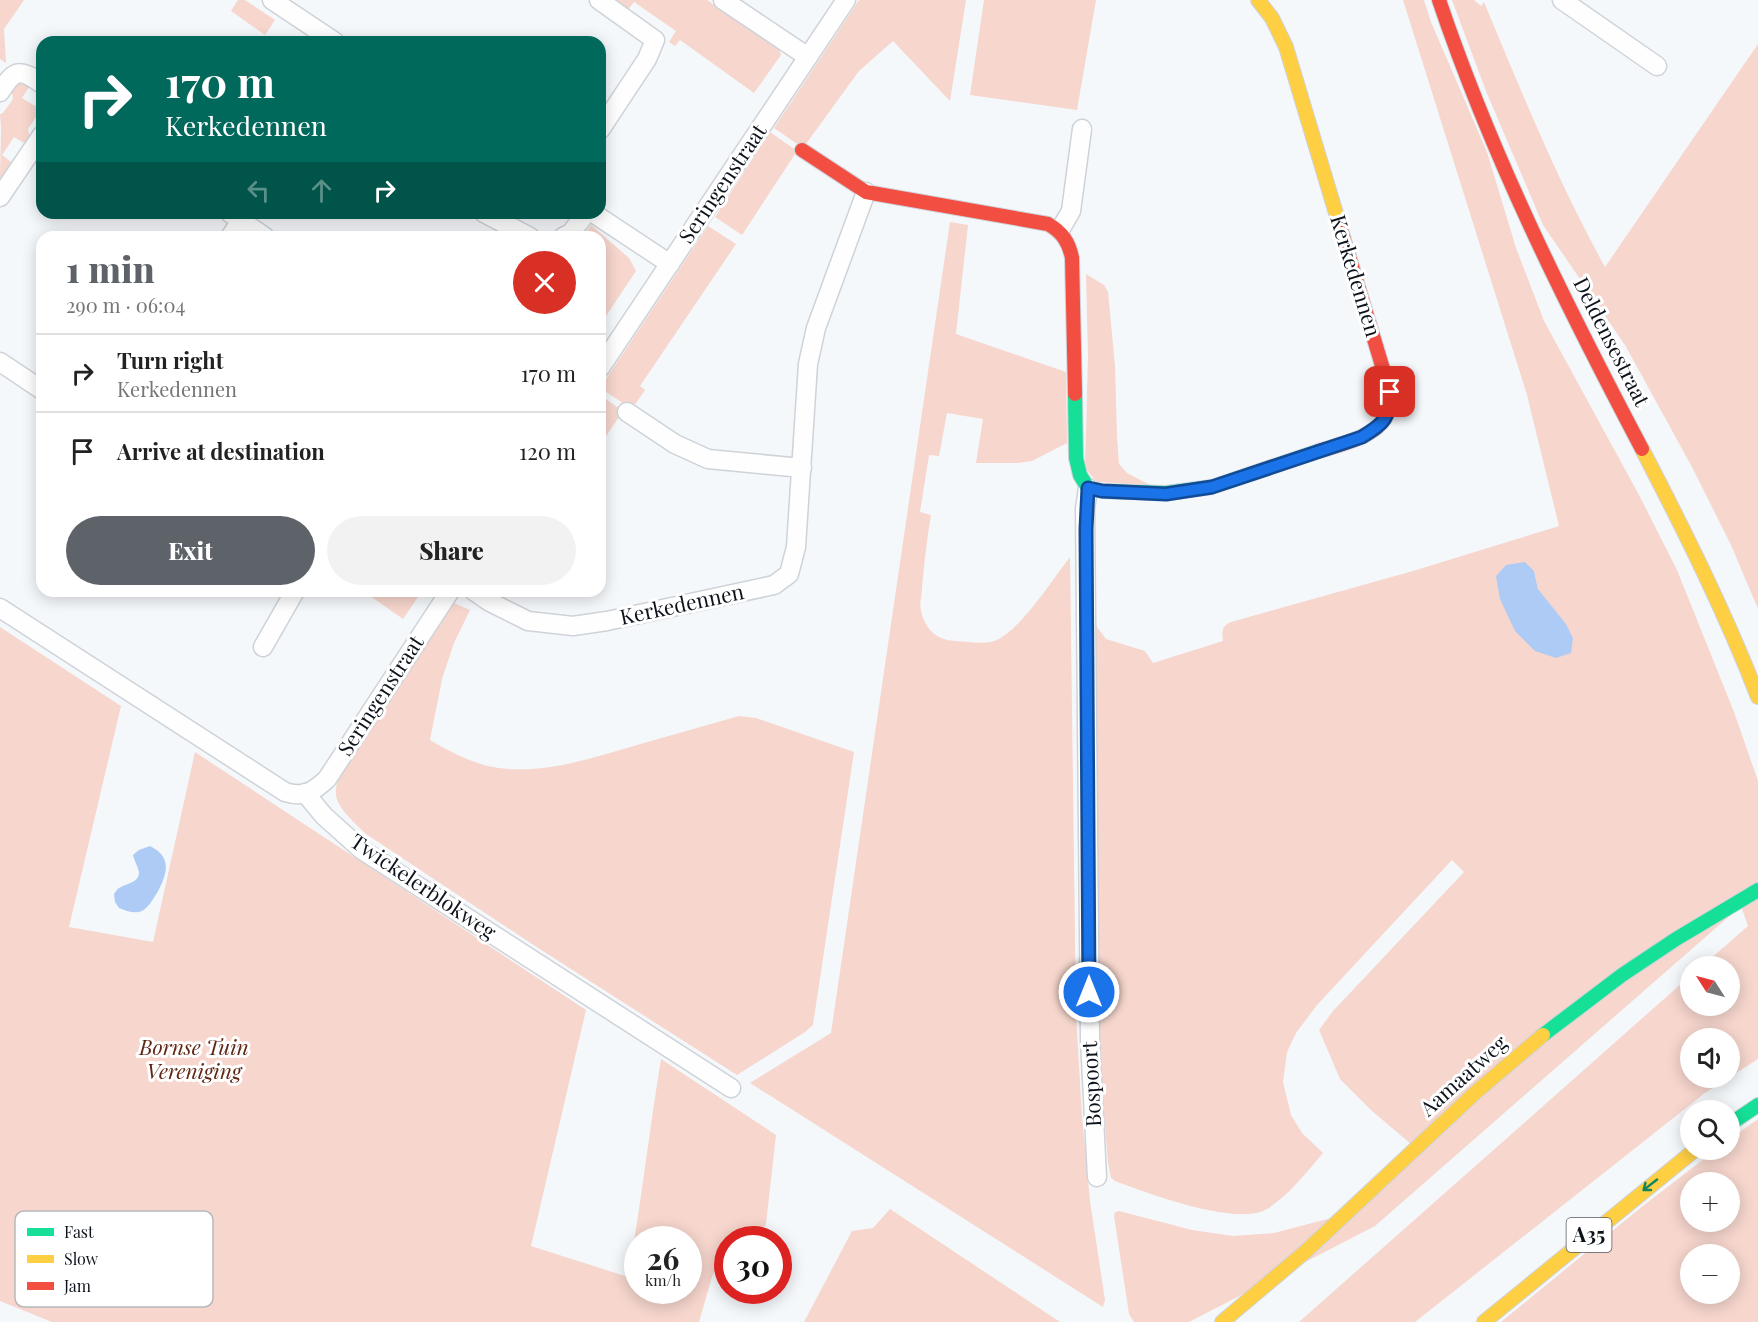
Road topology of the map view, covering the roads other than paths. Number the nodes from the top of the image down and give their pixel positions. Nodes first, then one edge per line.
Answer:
1 (272, 0) edge
2 (723, 0) edge
3 (846, 0) edge
4 (1258, 0) edge
5 (1439, 0) edge
6 (1562, 0) edge
7 (601, 1) edge
8 (326, 36) edge
9 (808, 57) junction
10 (1657, 66) dead end
11 (36, 80) edge
12 (0, 92) edge
13 (606, 121) edge
14 (1082, 129) dead end
15 (36, 144) edge
16 (802, 150) dead end
17 (866, 192) junction
18 (0, 197) edge
19 (239, 219) edge
20 (496, 219) edge
21 (602, 219) edge
22 (1060, 230) junction
23 (256, 231) edge
24 (518, 231) edge
25 (670, 264) junction
26 (606, 359) edge
27 (0, 362) edge
28 (36, 386) edge
29 (627, 412) dead end
30 (802, 468) junction
31 (1088, 488) junction
32 (291, 597) edge
33 (446, 597) edge
34 (483, 597) edge
35 (0, 608) edge
36 (262, 647) dead end
37 (1758, 697) edge
38 (305, 794) junction
39 (1758, 890) edge
40 (731, 1088) dead end
41 (1758, 1105) edge
42 (1740, 1117) edge
43 (1682, 1160) edge
44 (1097, 1177) dead end
45 (1222, 1322) edge
46 (1484, 1322) edge

1 - 8 street
2 - 9 street
3 - 9 street, Seringenstraat
4 - 31 main road, Kerkedennen
5 - 37 main road, Deldensestraat
6 - 10 street
7 - 13 street
9 - 25 street, Seringenstraat
11 - 12 street
14 - 22 street
15 - 18 street
16 - 17 main road
17 - 22 main road
17 - 30 street, Kerkedennen
19 - 23 street
20 - 24 street
21 - 25 street
22 - 31 main road
25 - 26 street, Seringenstraat
27 - 28 street
29 - 30 street
30 - 34 street, Kerkedennen
31 - 44 street, Bospoort
32 - 36 street
33 - 38 street, Seringenstraat
35 - 38 street
38 - 40 street, Twickelerblokweg
39 - 45 main road, Aamaatweg
41 - 42 main road
43 -> 46 main road, A35

